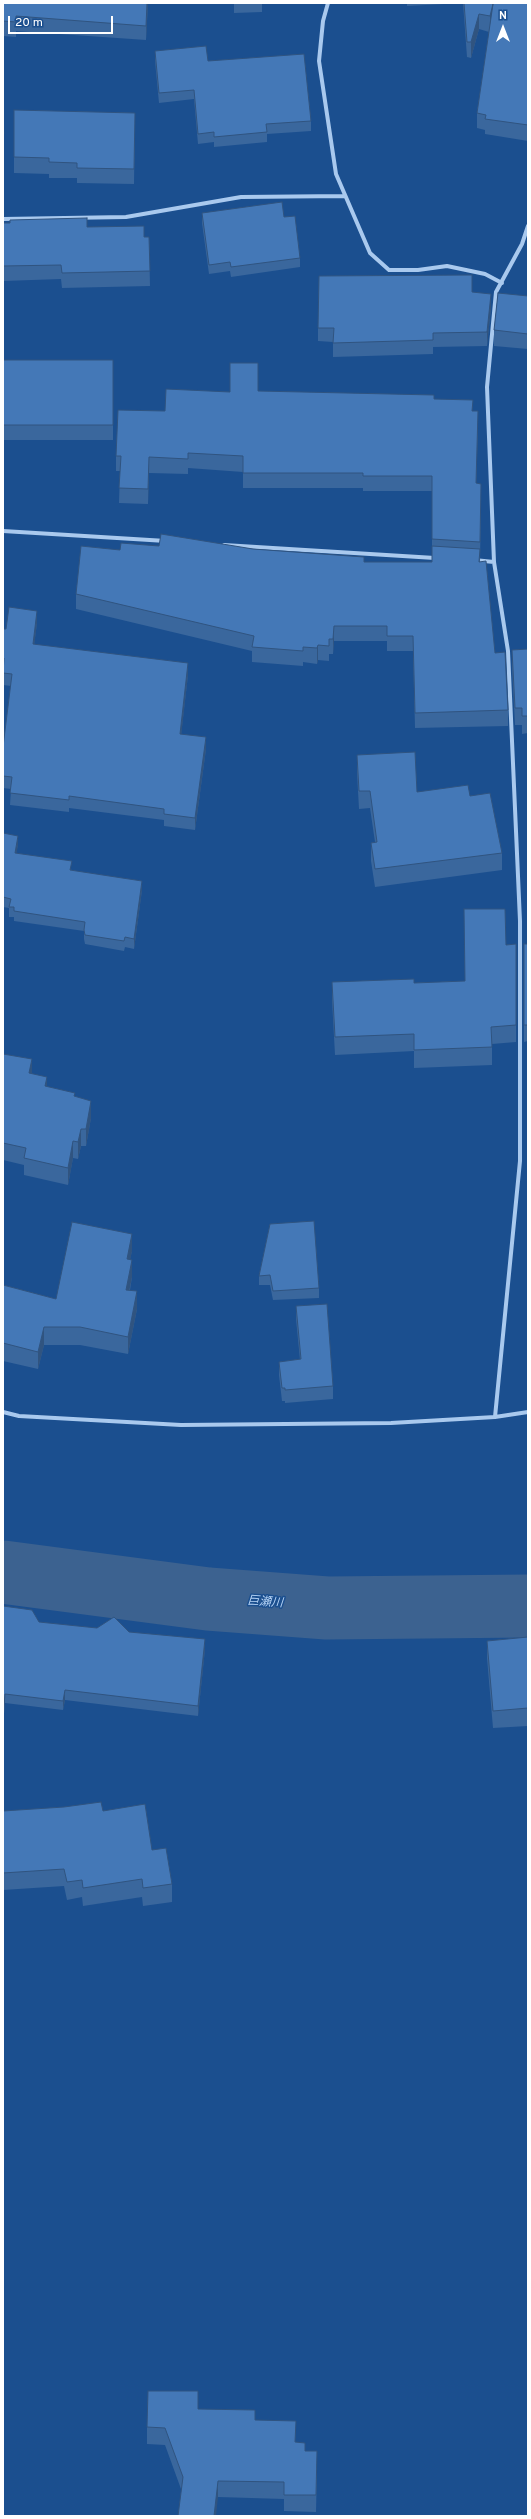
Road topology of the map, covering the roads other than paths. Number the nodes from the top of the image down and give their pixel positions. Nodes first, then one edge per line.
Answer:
1 (328, 3) edge
2 (345, 196) junction
3 (3, 219) edge
4 (528, 226) edge
5 (522, 244) junction
6 (528, 247) edge
7 (502, 282) junction
8 (3, 531) edge
9 (169, 542) edge
10 (217, 544) edge
11 (438, 558) edge
12 (470, 560) edge
13 (494, 562) junction
14 (508, 651) junction
15 (514, 651) edge
16 (3, 1412) edge
17 (528, 1412) edge
18 (494, 1417) junction

1 - 2 street
2 - 3 street
2 - 7 street
4 - 5 street
5 - 6 street
5 - 7 street
7 - 13 street
8 - 9 street
10 - 11 street
12 - 13 street
13 - 14 street
14 - 15 street
14 - 18 street
16 - 18 street
17 - 18 street

